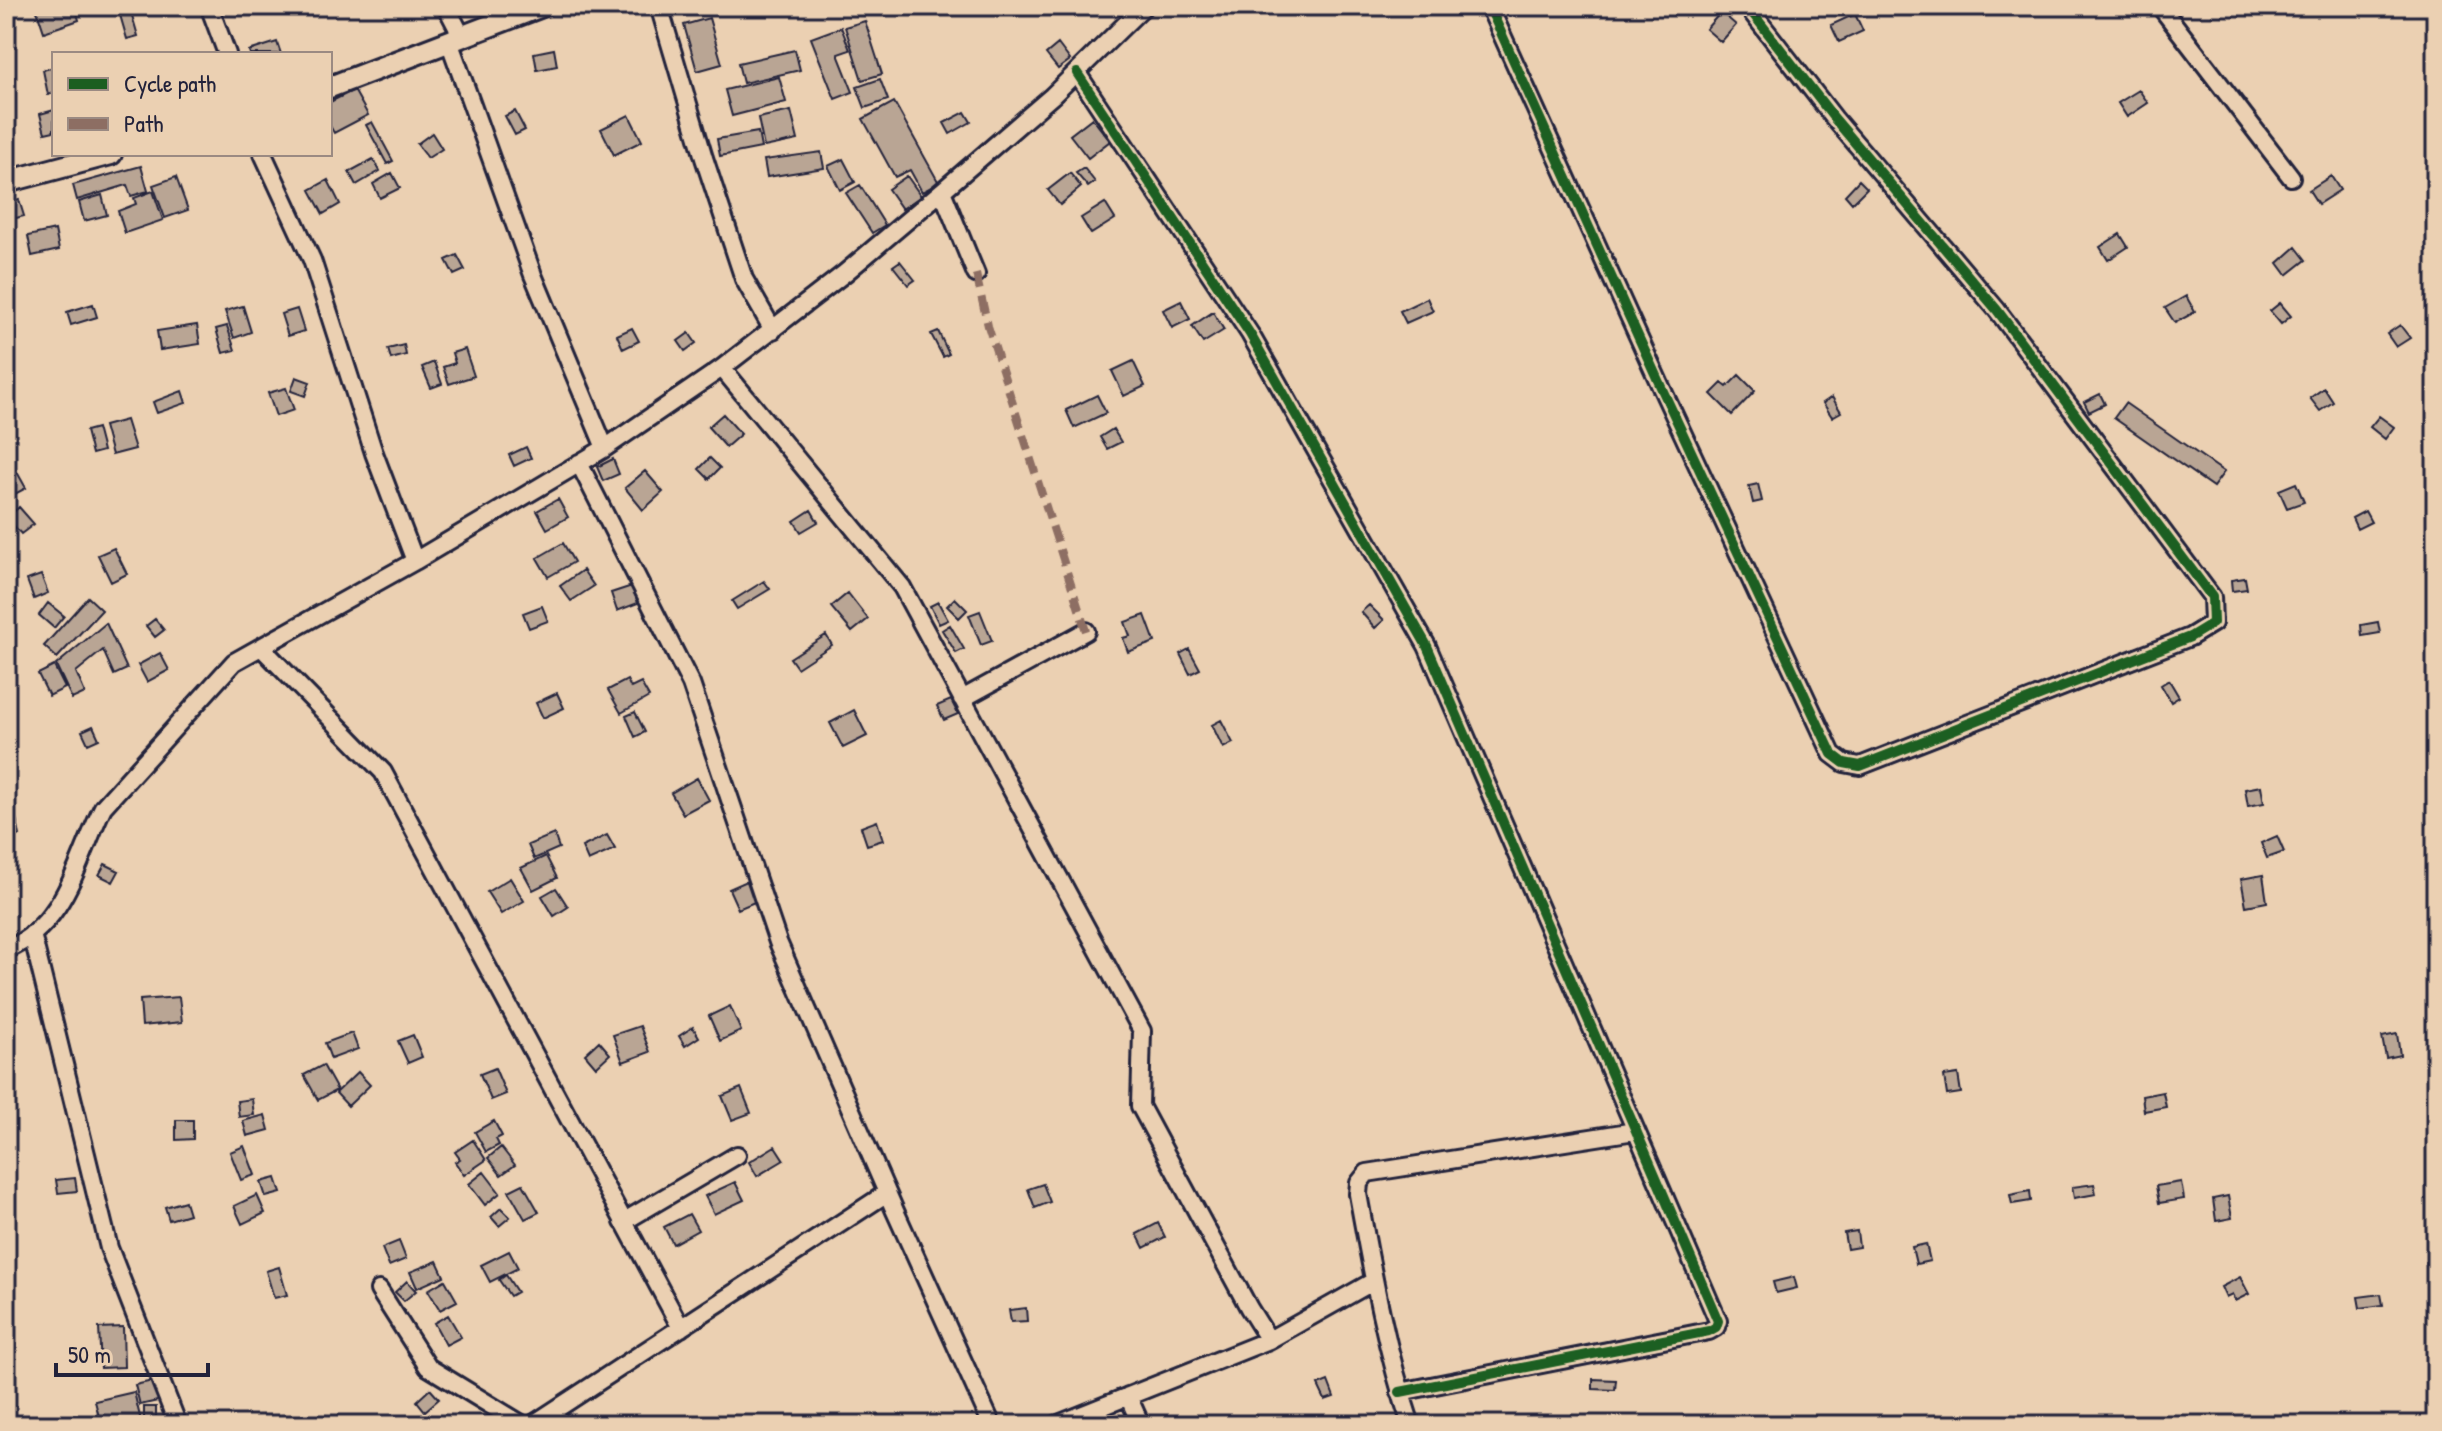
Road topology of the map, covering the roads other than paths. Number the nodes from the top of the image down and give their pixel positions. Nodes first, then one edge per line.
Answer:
1 (209, 6) edge
2 (446, 6) edge
3 (542, 6) edge
4 (659, 6) edge
5 (1144, 6) edge
6 (1489, 6) edge
7 (1747, 6) edge
8 (2160, 6) edge
9 (455, 38) junction
10 (226, 52) edge
11 (1077, 73) junction
12 (332, 86) edge
13 (104, 156) edge
14 (264, 156) edge
15 (2291, 177) dead end
16 (6, 182) edge
17 (942, 191) junction
18 (976, 274) dead end
19 (773, 330) junction
20 (722, 368) junction
21 (605, 448) junction
22 (579, 463) junction
23 (415, 561) junction
24 (1086, 631) dead end
25 (261, 647) junction
26 (962, 699) junction
27 (32, 934) junction
28 (6, 950) edge
29 (1635, 1131) junction
30 (737, 1155) dead end
31 (887, 1193) junction
32 (623, 1222) junction
33 (1374, 1281) junction
34 (379, 1290) dead end
35 (681, 1328) junction
36 (1269, 1340) junction
37 (1400, 1392) junction
38 (1128, 1396) junction
39 (178, 1425) edge
40 (523, 1425) edge
41 (532, 1425) edge
42 (992, 1425) edge
43 (1056, 1425) edge
44 (1141, 1425) edge
45 (1411, 1425) edge

1 - 10 street
2 - 9 street
3 - 9 street
4 - 19 street
5 - 11 street
6 - 7 street
8 - 15 street
9 - 12 street
9 - 21 street
11 - 17 street
11 - 29 street
13 - 16 street
14 - 23 street
17 - 18 street
17 - 19 street
19 - 20 street
20 - 21 street
20 - 26 street
21 - 22 street
22 - 23 street
22 - 31 street
23 - 25 street
24 - 26 street
25 - 27 street
25 - 32 street
26 - 36 street
27 - 28 street
27 - 39 street
29 - 33 street
29 - 37 street
30 - 32 street
31 - 35 street
31 - 42 street
32 - 35 street
33 - 36 street
33 - 37 street
34 - 40 street
35 - 41 street
36 - 38 street
37 - 45 street
38 - 43 street
38 - 44 street

